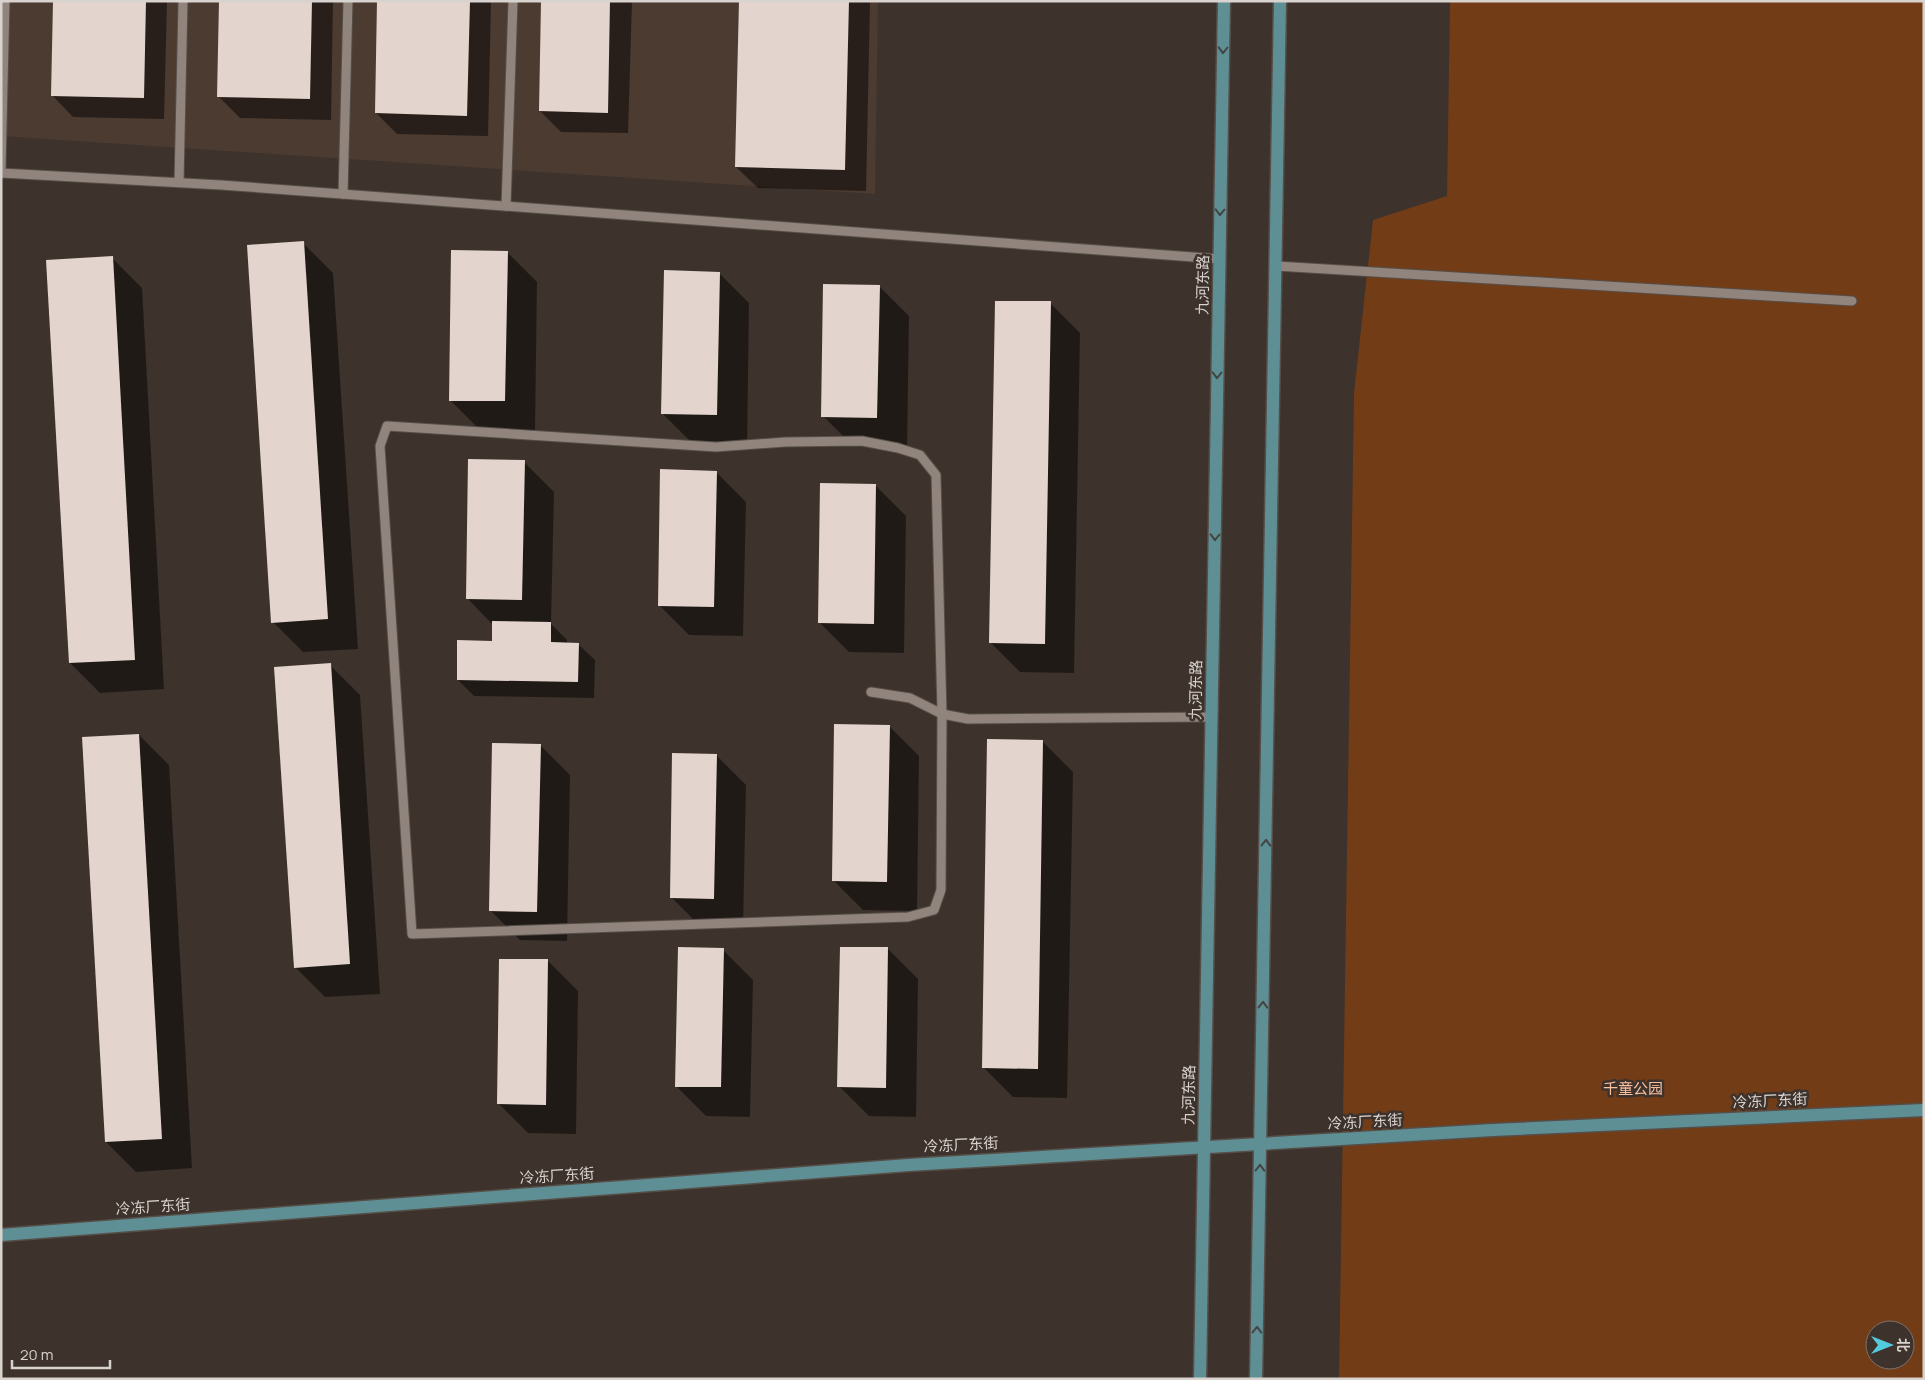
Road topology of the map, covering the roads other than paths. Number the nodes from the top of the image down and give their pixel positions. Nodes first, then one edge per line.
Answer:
1 (5, 1) edge
2 (183, 1) edge
3 (348, 1) edge
4 (513, 1) edge
5 (1224, 1) edge
6 (1280, 1) edge
7 (1, 169) edge
8 (1, 173) edge
9 (179, 182) junction
10 (343, 194) junction
11 (506, 206) junction
12 (1220, 259) junction
13 (1276, 266) junction
14 (1852, 301) dead end
15 (871, 692) dead end
16 (942, 714) junction
17 (1211, 717) junction
18 (1924, 1110) edge
19 (1260, 1144) junction
20 (1204, 1147) junction
21 (1, 1235) edge
22 (1200, 1379) edge
23 (1256, 1379) edge

1 - 7 street
2 - 9 street
3 - 10 street
4 - 11 street
5 -> 12 main road, 九河东路
6 - 13 main road
8 - 9 street
9 - 10 street
10 - 11 street
11 - 12 street
12 -> 17 main road, 九河东路
13 - 14 street
19 -> 13 main road
15 - 16 street
16 - 16 street
16 - 17 street
17 - 20 main road, 九河东路
18 - 19 main road, 冷冻厂东街
19 - 20 main road, 冷冻厂东街
23 -> 19 main road
20 - 21 main road, 冷冻厂东街
20 - 22 main road, 九河东路

